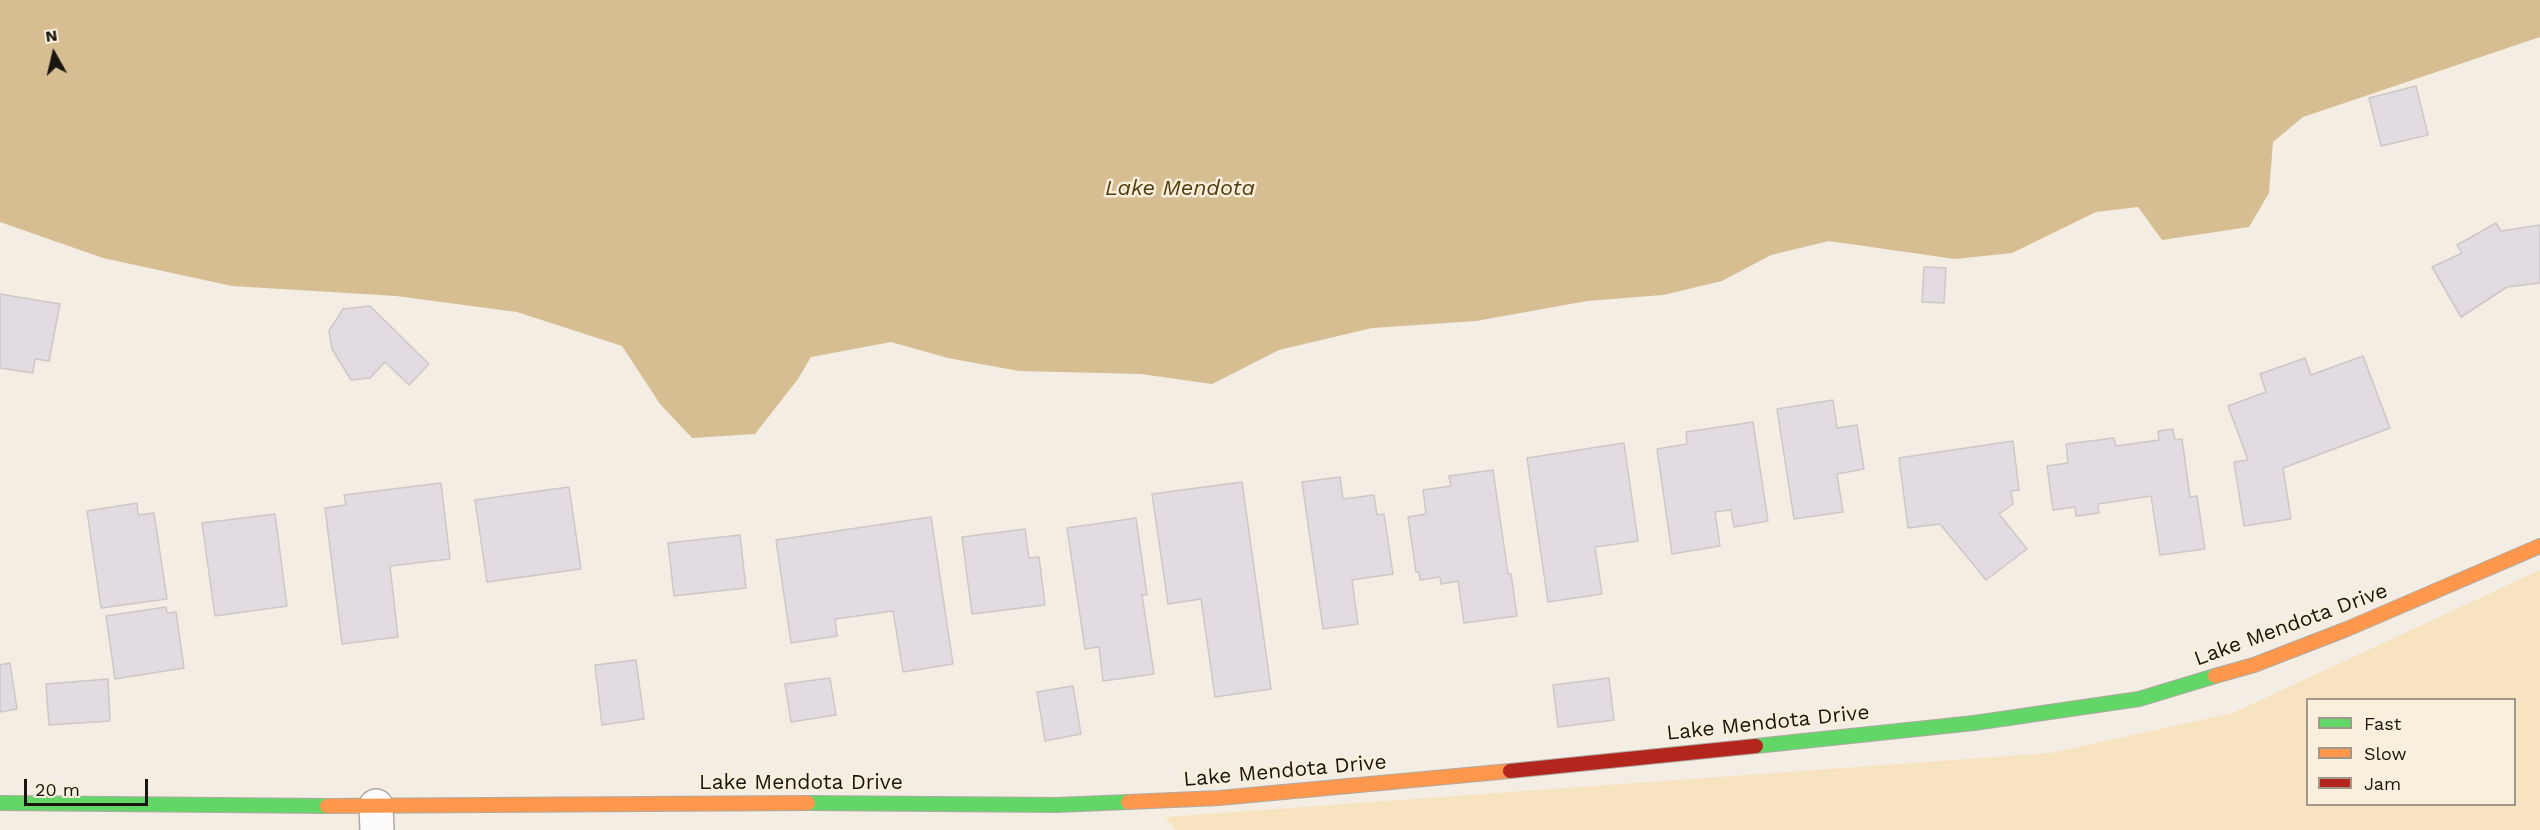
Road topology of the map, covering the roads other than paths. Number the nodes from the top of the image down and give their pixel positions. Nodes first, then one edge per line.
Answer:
1 (2540, 546) edge
2 (0, 803) edge
3 (376, 818) edge

1 - 3 street, Lake Mendota Drive
2 - 3 street, Lake Mendota Drive

